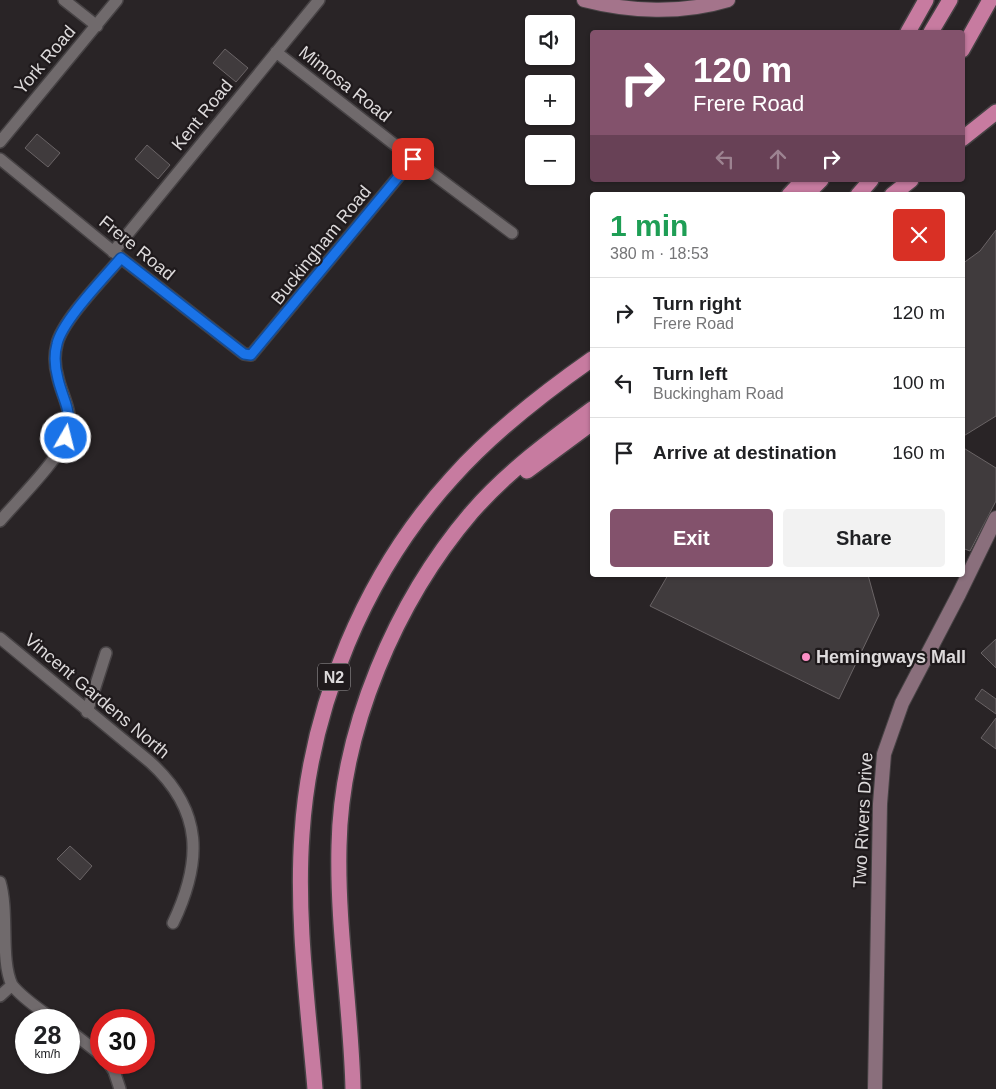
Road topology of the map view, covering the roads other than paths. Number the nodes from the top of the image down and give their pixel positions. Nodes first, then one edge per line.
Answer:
1 (64, 0) edge
2 (118, 0) edge
3 (319, 0) edge
4 (584, 0) edge
5 (728, 0) edge
6 (926, 0) edge
7 (950, 0) edge
8 (990, 0) edge
9 (97, 26) junction
10 (909, 30) edge
11 (932, 30) edge
12 (965, 45) edge
13 (276, 52) junction
14 (996, 112) edge
15 (965, 136) edge
16 (0, 142) edge
17 (0, 159) edge
18 (413, 159) junction
19 (801, 182) edge
20 (819, 182) edge
21 (869, 182) edge
22 (908, 182) edge
23 (793, 192) edge
24 (809, 192) edge
25 (861, 192) edge
26 (896, 192) edge
27 (512, 233) dead end
28 (117, 255) junction
29 (256, 353) joint
30 (590, 361) edge
31 (590, 410) edge
32 (590, 425) edge
33 (472, 512) junction
34 (996, 518) edge
35 (0, 522) edge
36 (0, 638) edge
37 (106, 653) dead end
38 (87, 712) junction
39 (0, 882) edge
40 (173, 923) dead end
41 (12, 985) junction
42 (0, 996) edge
43 (41, 1009) edge
44 (80, 1039) edge
45 (90, 1046) edge
46 (115, 1074) edge
47 (120, 1089) edge
48 (315, 1089) edge
49 (353, 1089) edge
50 (875, 1089) edge

1 - 9 street
2 - 9 street, York Road
3 - 13 street, Kent Road
4 - 5 main road
6 - 10 highway
7 - 11 highway
8 - 12 highway
9 - 16 street, York Road
13 - 18 street, Mimosa Road
13 - 28 street, Kent Road
14 - 15 highway
17 - 28 street, Frere Road
18 - 27 street, Mimosa Road
18 - 29 street, Buckingham Road
19 - 23 highway
20 - 24 highway
21 - 25 highway
22 - 26 highway
28 - 29 street, Frere Road
28 - 35 street
30 - 48 highway, N2
31 - 33 highway, N2
32 - 33 highway
33 - 49 highway, N2
34 - 50 main road, Two Rivers Drive
36 - 38 street, Vincent Gardens North
37 - 38 street
38 - 40 street, Vincent Gardens North
39 - 41 street
41 - 42 street
41 - 43 street
44 - 45 street
46 - 47 street

